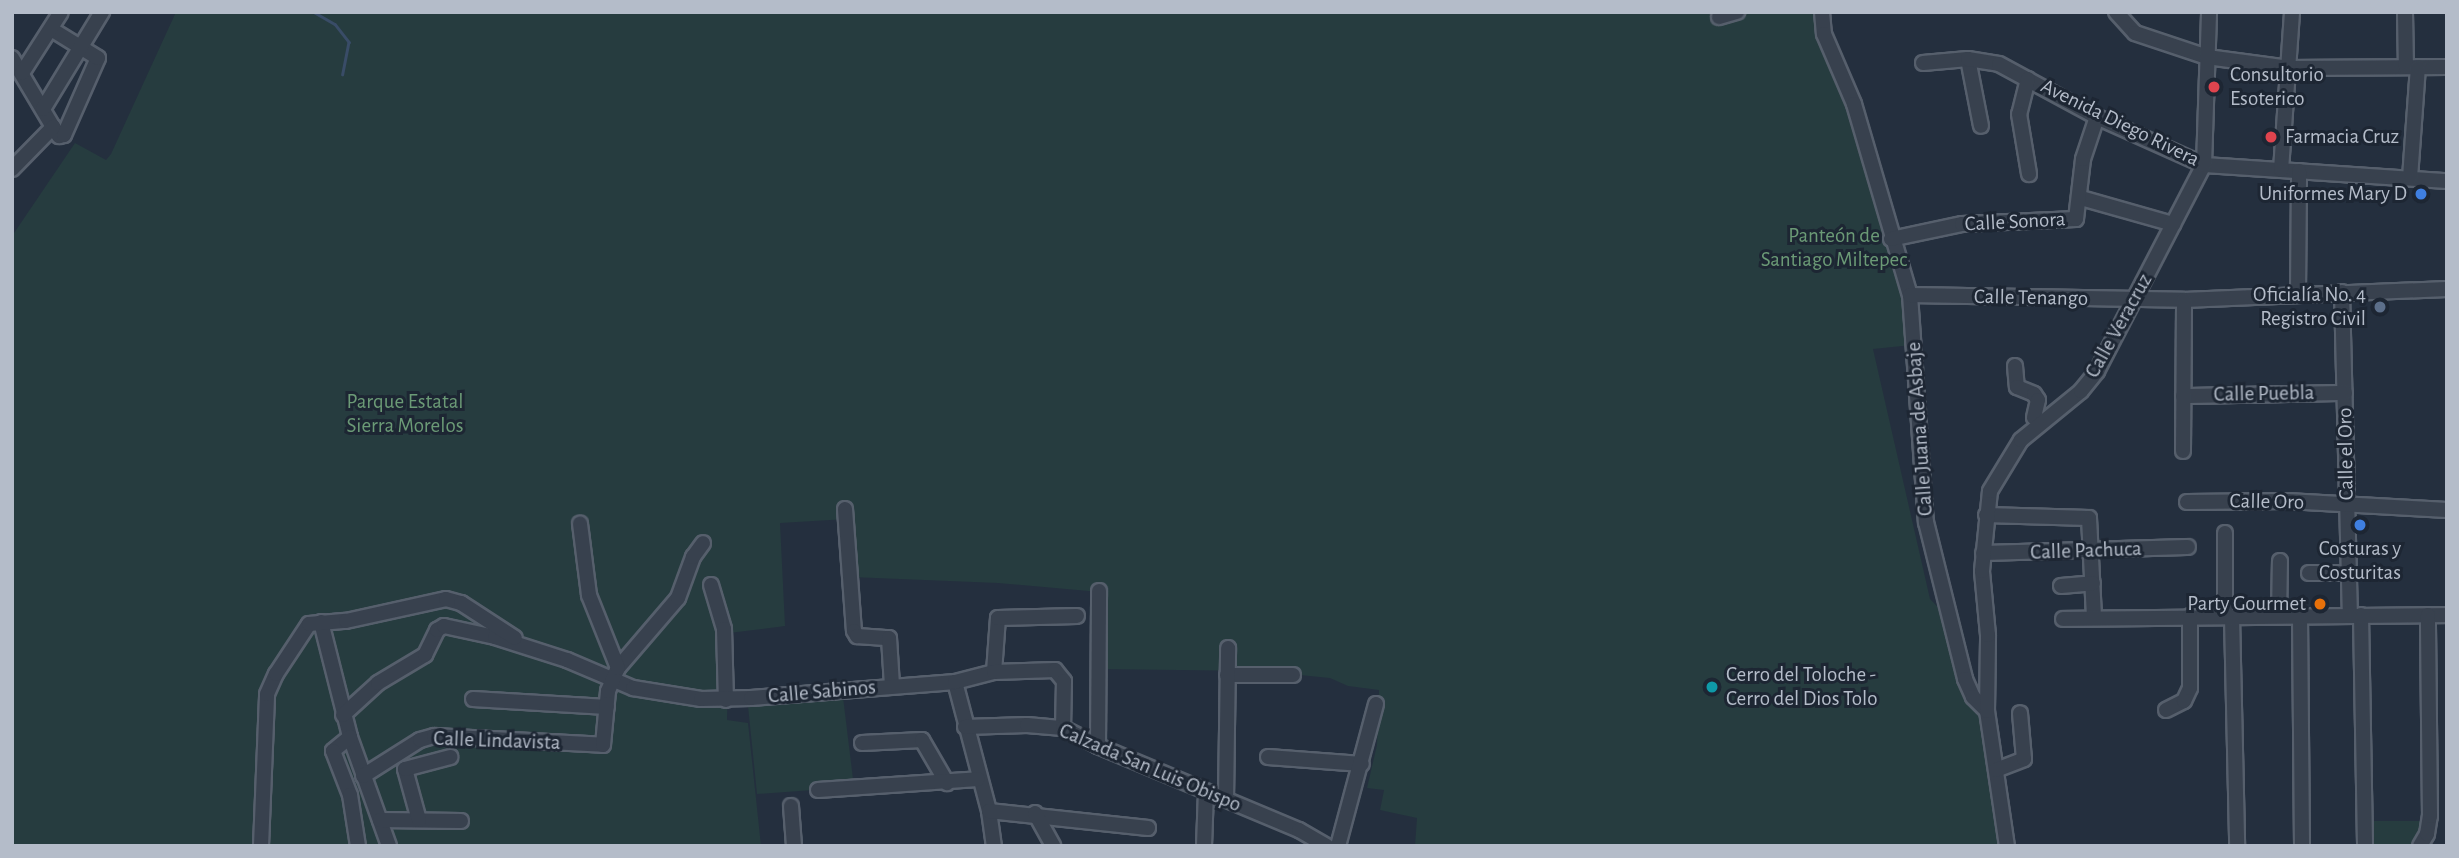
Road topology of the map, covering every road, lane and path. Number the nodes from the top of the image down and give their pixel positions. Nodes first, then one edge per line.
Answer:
1 (61, 12) edge
2 (102, 12) edge
3 (1737, 12) edge
4 (1822, 12) edge
5 (2116, 12) edge
6 (2209, 12) edge
7 (2292, 12) edge
8 (2405, 12) edge
9 (1719, 18) dead end
10 (51, 29) junction
11 (82, 47) junction
12 (2207, 57) junction
13 (1968, 59) junction
14 (1923, 63) dead end
15 (2412, 67) junction
16 (2447, 67) edge
17 (16, 68) edge
18 (2289, 68) junction
19 (2028, 79) junction
20 (43, 109) junction
21 (2097, 117) junction
22 (1981, 126) dead end
23 (57, 132) junction
24 (2204, 165) junction
25 (12, 169) edge
26 (2281, 170) junction
27 (2299, 171) junction
28 (2029, 174) dead end
29 (2410, 178) junction
30 (2447, 181) edge
31 (2081, 198) junction
32 (2173, 223) junction
33 (1891, 239) junction
34 (2447, 289) edge
35 (2342, 292) junction
36 (2298, 293) junction
37 (1910, 295) junction
38 (2134, 300) junction
39 (2184, 300) junction
40 (2015, 366) dead end
41 (2345, 393) junction
42 (2183, 396) junction
43 (2034, 418) dead end
44 (2183, 451) dead end
45 (2187, 502) dead end
46 (2347, 504) junction
47 (845, 509) dead end
48 (2447, 510) edge
49 (1986, 515) junction
50 (580, 524) dead end
51 (2225, 533) dead end
52 (703, 543) dead end
53 (2188, 547) dead end
54 (2092, 552) junction
55 (1983, 553) junction
56 (2280, 561) dead end
57 (2309, 573) dead end
58 (2348, 573) junction
59 (2093, 583) junction
60 (711, 585) dead end
61 (2060, 586) dead end
62 (1099, 590) dead end
63 (2356, 615) junction
64 (2428, 615) junction
65 (2447, 615) edge
66 (1077, 616) dead end
67 (2190, 616) junction
68 (2279, 616) junction
69 (2300, 616) junction
70 (2228, 617) junction
71 (2094, 618) junction
72 (2063, 619) dead end
73 (321, 622) junction
74 (529, 648) junction
75 (1228, 648) dead end
76 (994, 672) junction
77 (615, 674) junction
78 (1227, 676) junction
79 (1293, 676) dead end
80 (955, 682) junction
81 (892, 686) junction
82 (473, 699) dead end
83 (726, 700) junction
84 (1376, 704) dead end
85 (607, 707) junction
86 (2166, 710) dead end
87 (1987, 712) junction
88 (2020, 713) dead end
89 (343, 715) junction
90 (965, 727) junction
91 (1063, 728) junction
92 (349, 737) junction
93 (862, 743) dead end
94 (1098, 746) junction
95 (450, 757) dead end
96 (1268, 757) dead end
97 (1362, 764) junction
98 (1996, 770) junction
99 (363, 776) junction
100 (978, 779) junction
101 (947, 783) junction
102 (818, 790) dead end
103 (1206, 792) junction
104 (1226, 800) junction
105 (791, 806) dead end
106 (989, 811) junction
107 (1035, 813) junction
108 (380, 820) junction
109 (419, 820) junction
110 (461, 821) dead end
111 (1148, 828) dead end
112 (261, 846) edge
113 (358, 846) edge
114 (389, 846) edge
115 (794, 846) edge
116 (994, 846) edge
117 (1053, 846) edge
118 (1205, 846) edge
119 (1327, 846) edge
120 (1338, 846) edge
121 (2007, 846) edge
122 (2236, 846) edge
123 (2302, 846) edge
124 (2365, 846) edge
125 (2420, 846) edge

1 - 10 street
2 - 11 street
3 - 9 street
4 - 33 street, Calle Juana de Asbaje
5 - 12 street
6 - 12 street
7 - 18 street
8 - 15 street
10 - 11 street
10 - 17 street
11 - 20 street
11 - 23 street
12 - 18 street
12 - 24 street
13 - 14 street, Avenida Diego Rivera
13 - 19 street, Avenida Diego Rivera
13 - 22 street
15 - 16 street
15 - 18 street
15 - 29 street
17 - 20 street
18 - 26 street
19 - 21 street, Avenida Diego Rivera
19 - 28 street
20 - 23 street
21 - 24 street, Avenida Diego Rivera
21 - 31 street, Calle Sonora
23 - 25 street
24 - 26 street, Avenida Diego Rivera
24 - 32 street, Calle Veracruz
26 - 27 street, Avenida Diego Rivera
27 - 29 street, Avenida Diego Rivera
27 - 36 street
29 - 30 street, Avenida Diego Rivera
31 - 32 street
31 - 33 street, Calle Sonora
32 - 38 street, Calle Veracruz
33 - 37 street, Calle Juana de Asbaje
34 - 35 street, Calle Tenango
35 - 36 street, Calle Tenango
35 - 41 street, Calle el Oro
36 - 39 street, Calle Tenango
37 - 38 street, Calle Tenango
37 - 87 street, Calle Juana de Asbaje
38 - 39 street, Calle Tenango
38 - 49 street, Calle Veracruz
39 - 42 street, Calle Puebla
40 - 43 street
41 - 42 street, Calle Puebla
41 - 46 street, Calle el Oro
42 - 44 street, Calle Puebla
45 - 46 street, Calle Oro
46 - 48 street, Calle Oro
46 - 58 street, Calle el Oro
47 - 81 street
49 - 54 street
49 - 55 street, Calle Veracruz
50 - 77 street
51 - 70 street
52 - 77 street
53 - 54 street, Calle Pachuca
54 - 55 street, Calle Pachuca
54 - 59 street
55 - 87 street, Calle Veracruz
56 - 68 street
57 - 58 street
58 - 63 street, Calle el Oro
59 - 61 street
59 - 71 street
60 - 83 street
62 - 94 street
63 - 64 street
63 - 69 street
63 - 124 street, Calle el Oro
64 - 65 street
64 - 125 street
66 - 76 street
67 - 70 street
67 - 71 street
67 - 86 street
68 - 69 street
68 - 70 street
69 - 123 street
70 - 122 street
71 - 72 street
73 - 74 street
73 - 89 street
73 - 112 street
74 - 77 street, Calle Sabinos
74 - 89 street
75 - 78 street
76 - 80 street, Calle Sabinos
76 - 91 street, Calle Sabinos
77 - 83 street, Calle Sabinos
77 - 85 street
78 - 79 street
78 - 104 street
80 - 81 street, Calle Sabinos
80 - 90 street
81 - 83 street, Calle Sabinos
82 - 85 street
84 - 97 street
85 - 99 street, Calle Lindavista
87 - 98 street, Calle Juana de Asbaje
88 - 98 street
89 - 92 street
90 - 91 street, Calzada San Luis Obispo
90 - 100 street
91 - 94 street, Calzada San Luis Obispo
92 - 99 street
92 - 113 street
93 - 101 street
94 - 103 street, Calzada San Luis Obispo
95 - 109 street
96 - 97 street
97 - 120 street
98 - 121 street, Calle Juana de Asbaje
99 - 108 street
100 - 101 street
100 - 106 street
101 - 102 street
103 - 104 street, Calzada San Luis Obispo
103 - 118 street
104 - 119 street, Calzada San Luis Obispo
105 - 115 street
106 - 107 street
106 - 116 street
107 - 111 street
107 - 117 street
108 - 109 street
108 - 114 street
109 - 110 street

